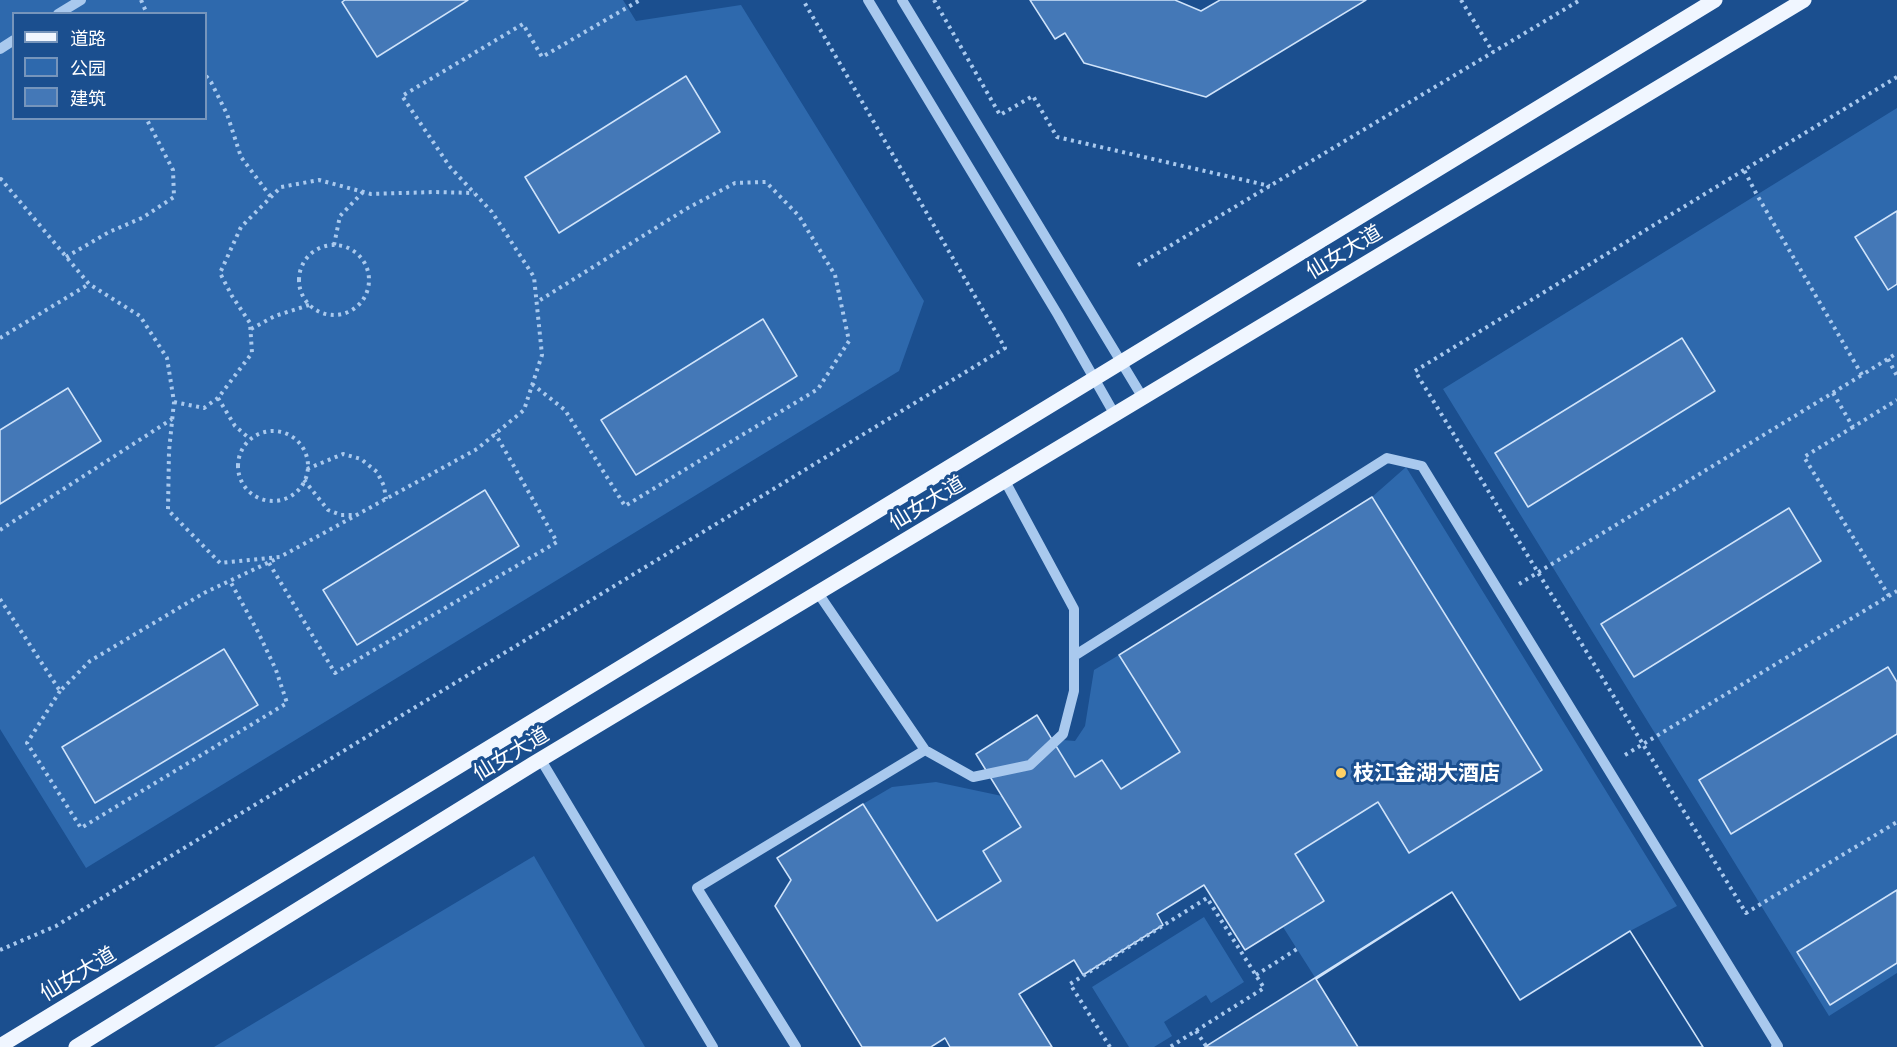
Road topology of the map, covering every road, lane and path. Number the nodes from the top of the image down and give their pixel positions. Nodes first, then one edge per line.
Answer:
1 (81, 0) edge
2 (640, 0) edge
3 (803, 0) edge
4 (868, 0) edge
5 (902, 0) edge
6 (934, 0) edge
7 (1461, 0) edge
8 (1580, 0) edge
9 (1715, 0) edge
10 (1804, 0) edge
11 (61, 12) edge
12 (1493, 52) junction
13 (207, 77) edge
14 (1897, 77) edge
15 (147, 120) edge
16 (1744, 170) junction
17 (0, 179) edge
18 (1271, 186) junction
19 (363, 192) junction
20 (474, 193) junction
21 (271, 197) junction
22 (334, 245) junction
23 (66, 257) junction
24 (1138, 265) dead end
25 (89, 284) junction
26 (537, 302) junction
27 (309, 305) junction
28 (251, 329) junction
29 (0, 338) edge
30 (1897, 354) edge
31 (1888, 359) junction
32 (1121, 363) junction
33 (1862, 375) junction
34 (1897, 376) edge
35 (1095, 380) junction
36 (532, 384) junction
37 (1833, 393) junction
38 (218, 398) junction
39 (1143, 398) junction
40 (1897, 400) edge
41 (174, 402) junction
42 (1115, 415) junction
43 (172, 419) junction
44 (1853, 427) junction
45 (495, 433) junction
46 (250, 439) junction
47 (307, 469) junction
48 (304, 480) junction
49 (1005, 481) junction
50 (386, 499) junction
51 (357, 515) junction
52 (0, 530) edge
53 (280, 557) junction
54 (269, 562) junction
55 (1537, 573) junction
56 (230, 581) junction
57 (1897, 591) edge
58 (818, 593) junction
59 (1500, 595) junction
60 (1889, 596) junction
61 (0, 599) edge
62 (1074, 656) junction
63 (60, 691) junction
64 (1643, 744) junction
65 (925, 750) junction
66 (541, 760) junction
67 (1606, 767) junction
68 (1897, 822) edge
69 (0, 950) edge
70 (1297, 950) dead end
71 (1256, 975) junction
72 (1196, 1031) junction
73 (0, 1046) edge
74 (1206, 1046) edge
75 (76, 1047) edge
76 (713, 1047) edge
77 (796, 1047) edge
78 (1110, 1047) edge
79 (1170, 1047) edge
80 (1776, 1047) edge

1 - 11 street
2 - 20 path
3 - 69 path
4 - 35 street
5 - 32 street
6 - 18 path
7 - 12 path
8 - 12 path
9 - 32 main road, 仙女大道
10 - 39 main road, 仙女大道
12 - 18 path
13 - 21 path
14 - 16 path
15 - 23 path
16 - 33 path
16 - 55 path
17 - 23 path
18 - 24 path
19 - 20 path
19 - 21 path
19 - 22 path
20 - 26 path
21 - 28 path
22 - 27 path
22 - 27 path
23 - 25 path
25 - 29 path
25 - 41 path
26 - 36 path
26 - 36 path
27 - 28 path
28 - 38 path
30 - 31 path
31 - 33 path
31 - 34 path
32 - 35 main road, 仙女大道
32 - 39 street
33 - 37 path
35 - 42 street
35 - 73 main road, 仙女大道
36 - 45 path
37 - 44 path
37 - 55 path
38 - 41 path
38 - 46 path
39 - 42 main road, 仙女大道
40 - 44 path
41 - 43 path
42 - 49 main road, 仙女大道
43 - 52 path
43 - 53 path
44 - 60 path
45 - 50 path
45 - 54 path
46 - 47 path
46 - 48 path
47 - 48 path
47 - 50 path
48 - 51 path
49 - 58 main road, 仙女大道
49 - 62 street
50 - 51 path
51 - 53 path
53 - 54 path
54 - 56 path
55 - 59 path
55 - 64 path
56 - 63 path
56 - 63 path
57 - 60 path
58 - 65 street
58 - 66 main road, 仙女大道
59 - 62 street
59 - 67 street
60 - 64 path
61 - 63 path
62 - 65 street
64 - 67 path
64 - 68 path
65 - 77 street
66 - 75 main road, 仙女大道
66 - 76 street
67 - 80 street
70 - 71 path
71 - 72 path
71 - 78 path
72 - 74 path
72 - 79 path

